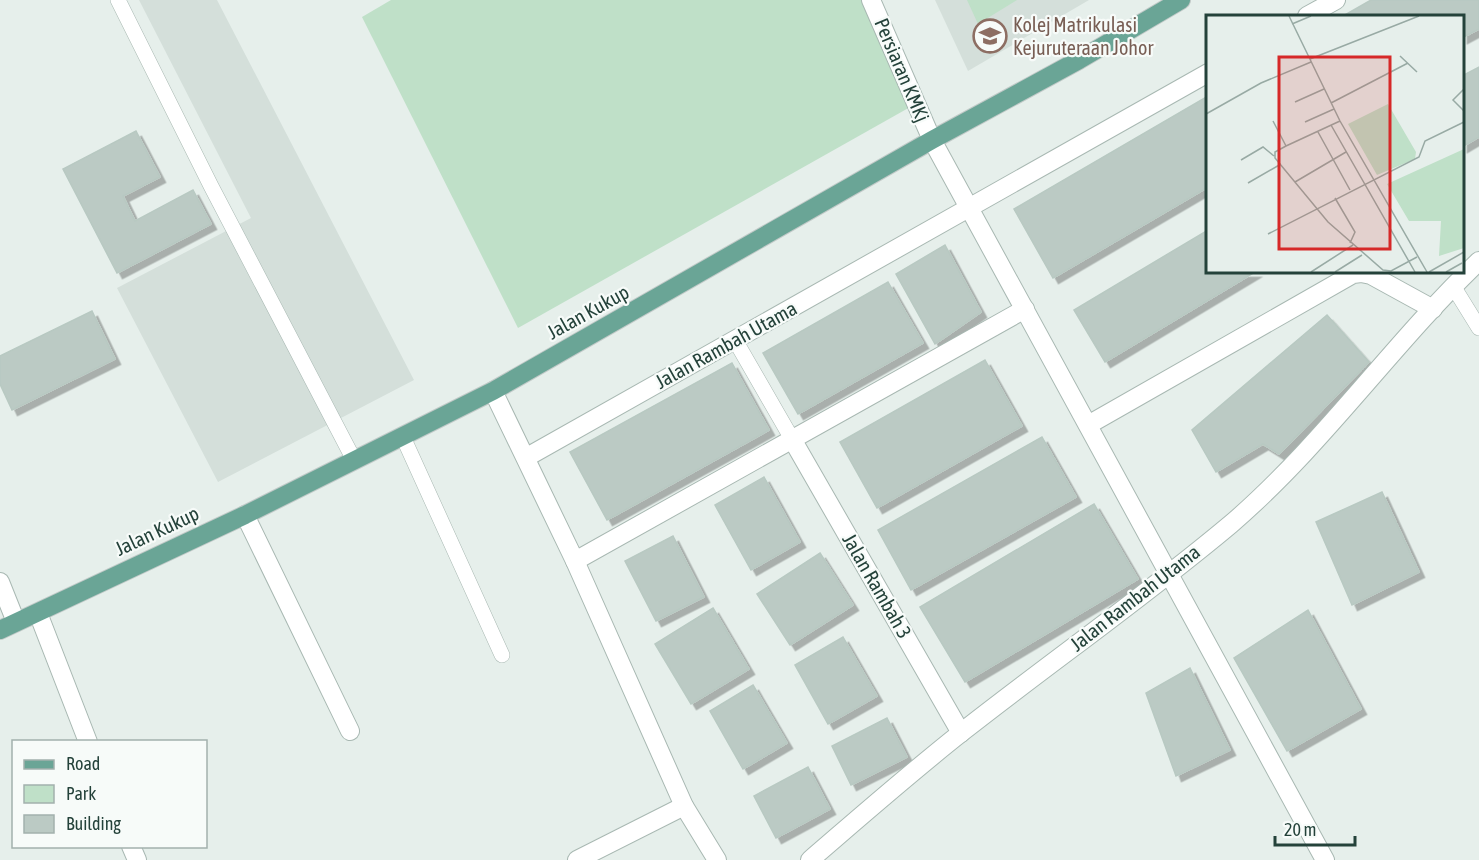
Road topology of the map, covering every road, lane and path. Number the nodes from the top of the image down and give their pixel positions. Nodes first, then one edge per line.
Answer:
1 (118, 0) edge
2 (871, 0) edge
3 (1181, 0) edge
4 (1336, 0) edge
5 (1309, 15) edge
6 (1206, 74) edge
7 (932, 140) junction
8 (970, 209) junction
9 (1479, 261) edge
10 (1453, 286) junction
11 (1025, 309) junction
12 (1434, 309) junction
13 (1479, 328) edge
14 (735, 340) junction
15 (493, 391) junction
16 (1088, 425) junction
17 (403, 437) junction
18 (792, 439) junction
19 (527, 458) junction
20 (354, 460) junction
21 (245, 515) junction
22 (575, 561) junction
23 (1169, 572) junction
24 (0, 582) edge
25 (38, 613) junction
26 (8, 626) edge
27 (502, 655) dead end
28 (350, 731) dead end
29 (962, 733) junction
30 (88, 740) edge
31 (684, 806) junction
32 (832, 852) edge
33 (577, 860) edge
34 (717, 860) edge
35 (810, 860) edge
36 (1325, 860) edge

1 - 20 lane
2 - 7 street, Persiaran KMKj
3 - 7 main road, Jalan Kukup
4 - 5 street
6 - 8 street, Jalan Rambah Utama
7 - 8 street, Persiaran KMKj
7 - 15 main road, Jalan Kukup
8 - 11 street, Persiaran KMKj
8 - 14 street, Jalan Rambah Utama
9 - 10 street, Jalan Rambah Utama
10 - 12 street, Jalan Rambah Utama
10 - 13 lane
11 - 16 street, Persiaran KMKj
11 - 18 street
12 - 16 street
12 - 23 street, Jalan Rambah Utama
14 - 18 lane
14 - 19 street, Jalan Rambah Utama
15 - 17 main road, Jalan Kukup
15 - 19 street
16 - 23 street, Persiaran KMKj
17 - 20 main road, Jalan Kukup
17 - 27 lane
18 - 22 street
18 - 29 street, Jalan Rambah 3
19 - 22 street
20 - 21 main road, Jalan Kukup
21 - 25 main road, Jalan Kukup
21 - 28 street
22 - 31 street
23 - 29 street, Jalan Rambah Utama
23 - 36 street, Persiaran KMKj
24 - 26 street
25 - 26 main road, Jalan Kukup
25 - 30 street
29 - 32 street, Jalan Rambah Utama
31 - 33 street
31 - 34 street
32 - 35 street, Jalan Rambah Utama

